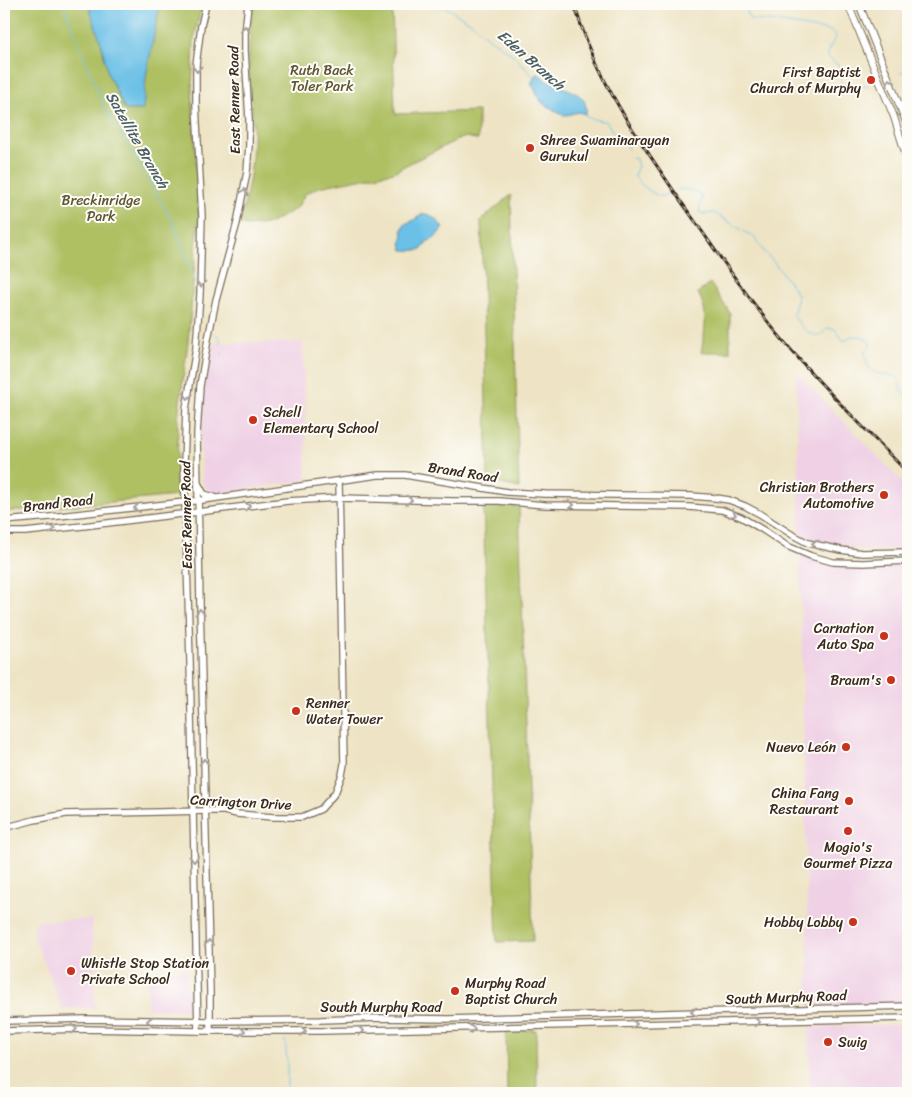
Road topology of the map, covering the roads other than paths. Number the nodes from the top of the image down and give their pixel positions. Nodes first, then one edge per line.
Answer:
1 (206, 4) edge
2 (248, 4) edge
3 (848, 4) edge
4 (860, 4) edge
5 (908, 127) edge
6 (908, 162) edge
7 (197, 480) junction
8 (339, 481) junction
9 (218, 498) junction
10 (339, 498) junction
11 (198, 501) junction
12 (185, 502) junction
13 (198, 512) junction
14 (185, 513) junction
15 (69, 515) junction
16 (4, 521) edge
17 (71, 528) junction
18 (4, 532) edge
19 (908, 552) edge
20 (862, 553) junction
21 (908, 562) edge
22 (862, 563) junction
23 (193, 811) junction
24 (206, 811) junction
25 (4, 828) edge
26 (908, 1006) edge
27 (883, 1007) junction
28 (840, 1008) junction
29 (883, 1018) junction
30 (908, 1018) edge
31 (423, 1019) junction
32 (840, 1019) junction
33 (4, 1021) edge
34 (198, 1021) junction
35 (210, 1021) junction
36 (423, 1029) junction
37 (4, 1030) edge
38 (198, 1031) junction
39 (210, 1031) junction

1 -> 12 main road, East Renner Road
7 -> 2 main road, East Renner Road
3 - 6 main road
5 -> 4 main road
7 - 9 main road
7 - 11 main road, East Renner Road
8 - 9 main road, Brand Road
8 - 10 main road, Carrington Drive
20 -> 8 main road, Brand Road
9 - 11 main road, Brand Road
13 -> 10 main road, Brand Road
10 -> 22 main road, Brand Road
10 - 24 main road, Carrington Drive
11 - 12 main road, Brand Road
11 - 13 main road, East Renner Road
12 - 14 main road, East Renner Road
12 -> 15 main road, Brand Road
13 - 14 main road, Brand Road
24 -> 13 main road, East Renner Road
14 - 17 main road, Brand Road
14 - 23 main road, East Renner Road
15 - 16 main road, Brand Road
15 - 17 main road
18 -> 17 main road, Brand Road
19 - 20 main road, Brand Road
20 - 22 main road
21 - 22 main road, Brand Road
23 - 24 main road, Carrington Drive
23 - 25 main road, Carrington Drive
23 -> 34 main road, East Renner Road
35 -> 24 main road, East Renner Road
26 - 27 main road, South Murphy Road
27 - 28 main road, South Murphy Road
27 - 29 main road
28 -> 31 main road, South Murphy Road
28 - 32 main road
29 - 30 main road, South Murphy Road
29 - 32 main road, South Murphy Road
31 - 35 main road, South Murphy Road
31 - 36 main road
36 -> 32 main road, South Murphy Road
34 -> 33 main road, South Murphy Road
34 - 35 main road, South Murphy Road
34 - 38 main road, East Renner Road
35 - 39 main road, East Renner Road
39 -> 36 main road, South Murphy Road
37 -> 38 main road, South Murphy Road
38 - 39 main road, South Murphy Road

